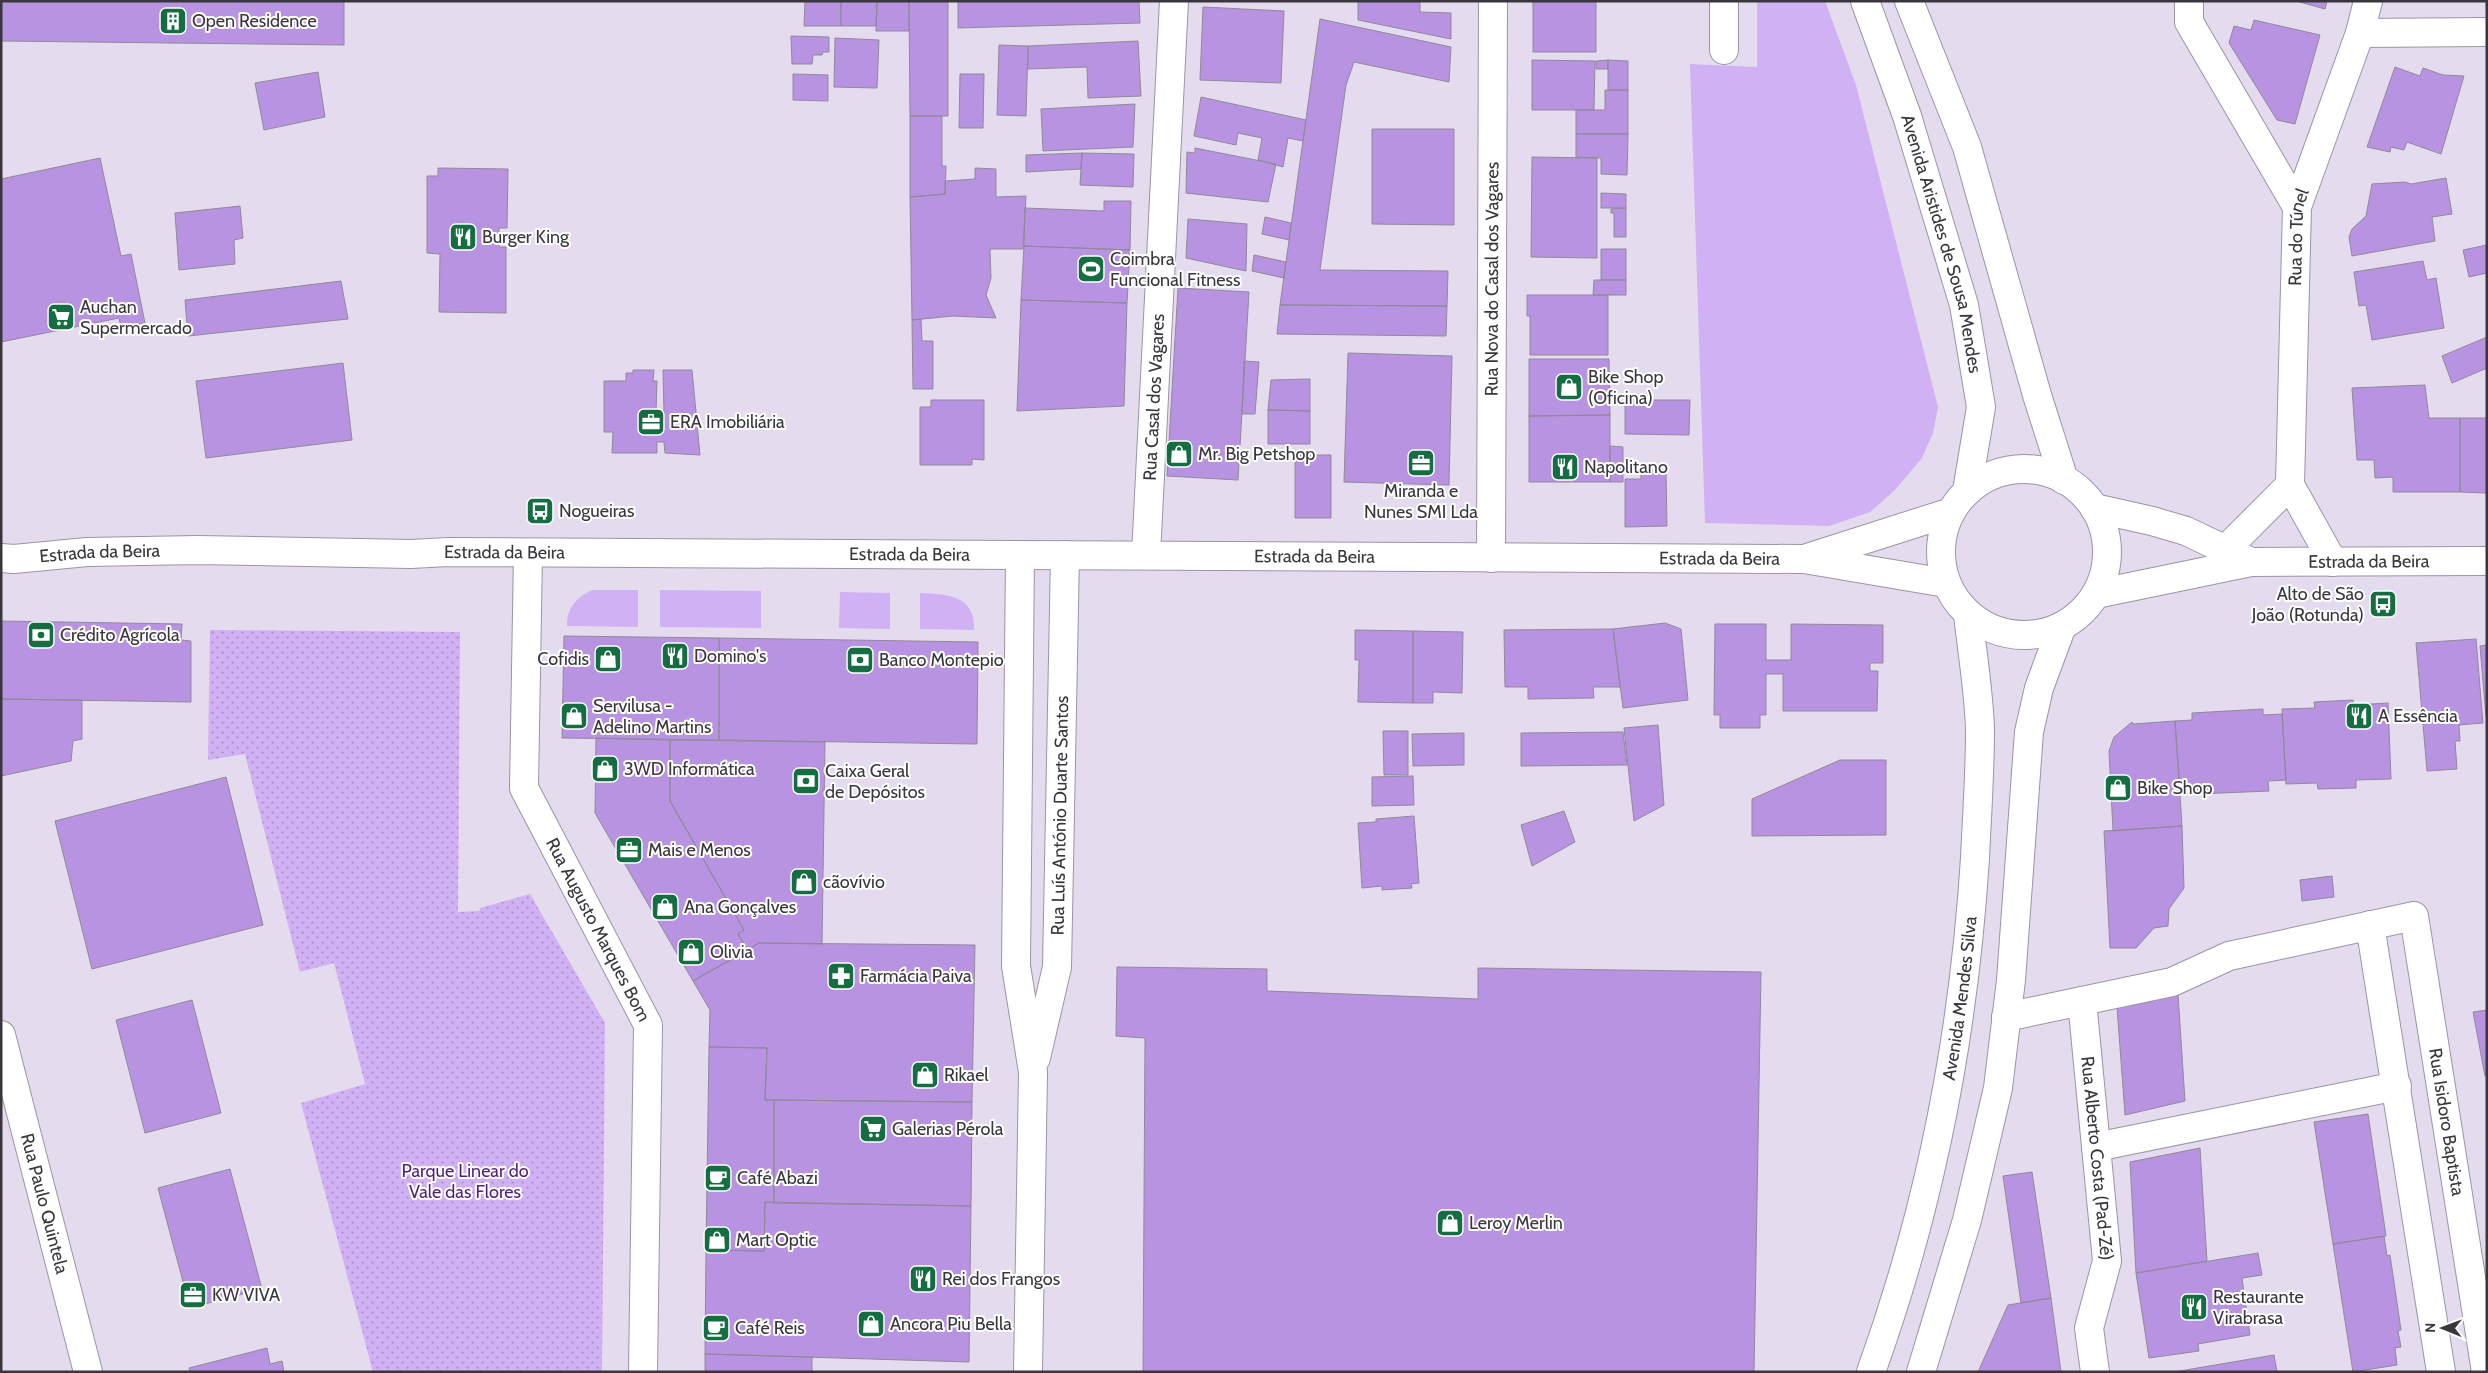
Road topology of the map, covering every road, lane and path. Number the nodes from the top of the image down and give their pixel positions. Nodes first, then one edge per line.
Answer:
1 (1174, 1) edge
2 (1493, 1) edge
3 (1724, 1) edge
4 (1866, 1) edge
5 (1909, 1) edge
6 (2189, 1) edge
7 (2368, 1) edge
8 (2487, 32) edge
9 (2360, 33) junction
10 (1724, 50) dead end
11 (2297, 207) junction
12 (2064, 480) junction
13 (2290, 485) junction
14 (1967, 491) junction
15 (2094, 508) junction
16 (1951, 512) junction
17 (2225, 550) junction
18 (528, 552) junction
19 (1020, 555) junction
20 (1066, 555) junction
21 (1146, 556) junction
22 (1491, 558) junction
23 (1804, 559) junction
24 (6, 561) edge
25 (2487, 561) edge
26 (2251, 562) junction
27 (2333, 562) junction
28 (1946, 583) junction
29 (2096, 594) junction
30 (1968, 614) junction
31 (2062, 626) junction
32 (2370, 925) junction
33 (2082, 1001) junction
34 (2006, 1017) junction
35 (1, 1036) edge
36 (1033, 1072) junction
37 (2396, 1086) junction
38 (2096, 1147) junction
39 (88, 1372) edge
40 (643, 1372) edge
41 (1028, 1372) edge
42 (1871, 1372) edge
43 (1921, 1372) edge
44 (2095, 1372) edge
45 (2441, 1372) edge
46 (2486, 1372) edge

1 - 21 street, Rua Casal dos Vagares
2 - 22 street, Rua Nova do Casal dos Vagares
3 - 10 street
4 - 14 street, Avenida Aristides de Sousa Mendes
5 - 12 street
6 - 11 street
7 - 9 street, Rua do Túnel
8 - 9 street
9 - 11 street, Rua do Túnel
11 - 13 street, Rua do Túnel
12 - 14 street
12 - 15 street
13 - 17 street
13 - 27 street
14 - 16 street
15 - 17 street
15 - 29 street
16 - 23 street, Estrada da Beira
16 - 28 street
17 - 26 street
18 - 19 street, Estrada da Beira
18 - 24 street, Estrada da Beira
18 - 40 street, Rua Augusto Marques Bom
19 - 20 street, Estrada da Beira
19 - 36 street, Rua Luís António Duarte Santos
20 - 21 street, Estrada da Beira
20 - 36 street, Rua Luís António Duarte Santos
21 - 22 street, Estrada da Beira
22 - 23 street, Estrada da Beira
23 - 28 street, Estrada da Beira
25 - 27 street, Estrada da Beira
26 - 27 street, Estrada da Beira
26 - 29 street
28 - 30 street
29 - 31 street
30 - 31 street
30 - 42 street, Avenida Mendes Silva
31 - 34 street
32 - 33 street, Rua Isidoro Baptista
32 - 37 street
32 - 46 street, Rua Isidoro Baptista
33 - 34 street, Rua Isidoro Baptista
33 - 38 street, Rua Alberto Costa (Pad-Zé)
34 - 43 street
35 - 39 street, Rua Paulo Quintela
36 - 41 street, Rua Luís António Duarte Santos
37 - 38 street
37 - 45 street
38 - 44 street, Rua Alberto Costa (Pad-Zé)

